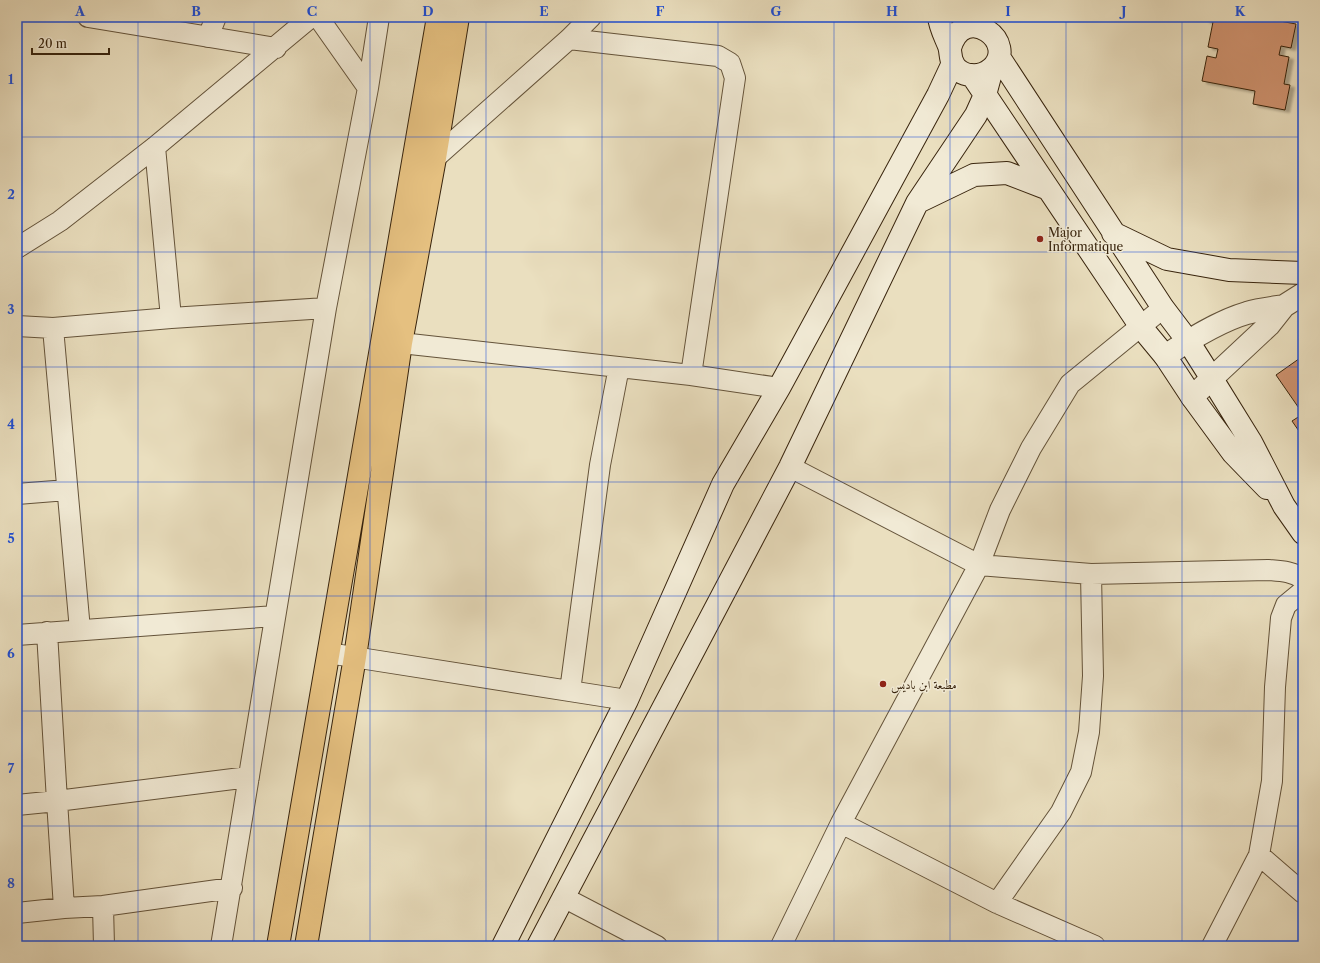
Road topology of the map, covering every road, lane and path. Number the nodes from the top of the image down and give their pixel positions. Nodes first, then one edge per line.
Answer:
1 (88, 17) edge
2 (216, 17) edge
3 (311, 17) edge
4 (318, 17) edge
5 (379, 17) edge
6 (438, 17) edge
7 (458, 17) edge
8 (592, 17) edge
9 (923, 17) edge
10 (939, 17) edge
11 (979, 22) edge
12 (208, 37) junction
13 (570, 39) junction
14 (276, 48) junction
15 (951, 56) junction
16 (987, 67) junction
17 (368, 88) junction
18 (984, 95) junction
19 (155, 147) junction
20 (435, 158) junction
21 (1046, 188) junction
22 (917, 203) junction
23 (1113, 233) junction
24 (17, 248) edge
25 (1303, 273) edge
26 (1303, 294) edge
27 (1284, 306) junction
28 (326, 308) junction
29 (1163, 308) junction
30 (171, 318) junction
31 (17, 326) edge
32 (1141, 327) junction
33 (53, 328) junction
34 (1188, 341) junction
35 (401, 343) junction
36 (1165, 356) junction
37 (619, 367) junction
38 (691, 375) junction
39 (1212, 379) junction
40 (779, 388) junction
41 (1192, 397) junction
42 (790, 467) junction
43 (67, 490) junction
44 (17, 494) edge
45 (1284, 506) junction
46 (1303, 533) edge
47 (979, 565) junction
48 (1091, 574) junction
49 (1303, 579) edge
50 (1303, 591) edge
51 (275, 616) junction
52 (80, 630) junction
53 (47, 632) junction
54 (17, 635) edge
55 (328, 653) junction
56 (355, 657) junction
57 (570, 691) junction
58 (627, 700) junction
59 (250, 777) junction
60 (57, 801) junction
61 (17, 805) edge
62 (841, 823) junction
63 (1259, 855) junction
64 (232, 888) junction
65 (1303, 894) edge
66 (563, 896) junction
67 (997, 903) junction
68 (103, 906) junction
69 (64, 908) junction
70 (17, 913) edge
71 (104, 946) edge
72 (222, 946) edge
73 (278, 946) edge
74 (306, 946) edge
75 (503, 946) edge
76 (538, 946) edge
77 (657, 946) edge
78 (781, 946) edge
79 (1095, 946) edge
80 (1212, 946) edge

1 - 12 street
2 - 12 street
3 - 14 street
4 - 17 street
5 - 17 street
6 - 55 main road
7 - 20 main road
8 - 13 street
9 - 15 main road
10 - 15 main road
11 - 15 main road
11 - 16 main road
12 - 14 street
13 - 20 street
13 - 38 street
14 - 19 street
15 - 16 main road
15 - 40 main road
16 - 18 main road
16 - 23 main road
17 - 28 street
18 - 21 main road
18 - 22 main road
19 - 24 street
19 - 30 street
20 - 35 main road
21 - 22 main road
21 - 32 main road
22 - 42 main road
23 - 25 main road
23 - 29 main road
26 - 27 main road
27 - 34 main road
27 - 39 main road
28 - 30 street
28 - 51 street
29 - 32 street
29 - 34 main road
30 - 33 street
31 - 33 street
32 - 36 main road
32 - 47 street
33 - 43 street
34 - 36 main road
34 - 39 main road
35 - 37 street
35 - 56 main road
36 - 41 main road
37 - 38 street
37 - 57 street
38 - 40 street
39 - 41 main road
39 - 45 main road
40 - 58 main road
41 - 45 main road
42 - 47 street
42 - 66 main road
43 - 44 street
43 - 52 street
45 - 46 main road
47 - 48 street
47 - 62 street
48 - 49 street
48 - 67 street
50 - 63 street
51 - 52 street
51 - 59 street
52 - 53 street
53 - 54 street
53 - 60 street
55 - 56 street
55 - 73 main road
56 - 57 street
56 - 74 main road
57 - 58 street
58 - 75 main road
59 - 60 street
59 - 64 street
60 - 61 street
60 - 69 street
62 - 67 street
62 - 78 street
63 - 65 street
63 - 80 street
64 - 68 street
64 - 72 street
66 - 76 main road
66 - 77 street
67 - 79 street
68 - 69 street
68 - 71 street
69 - 70 street

